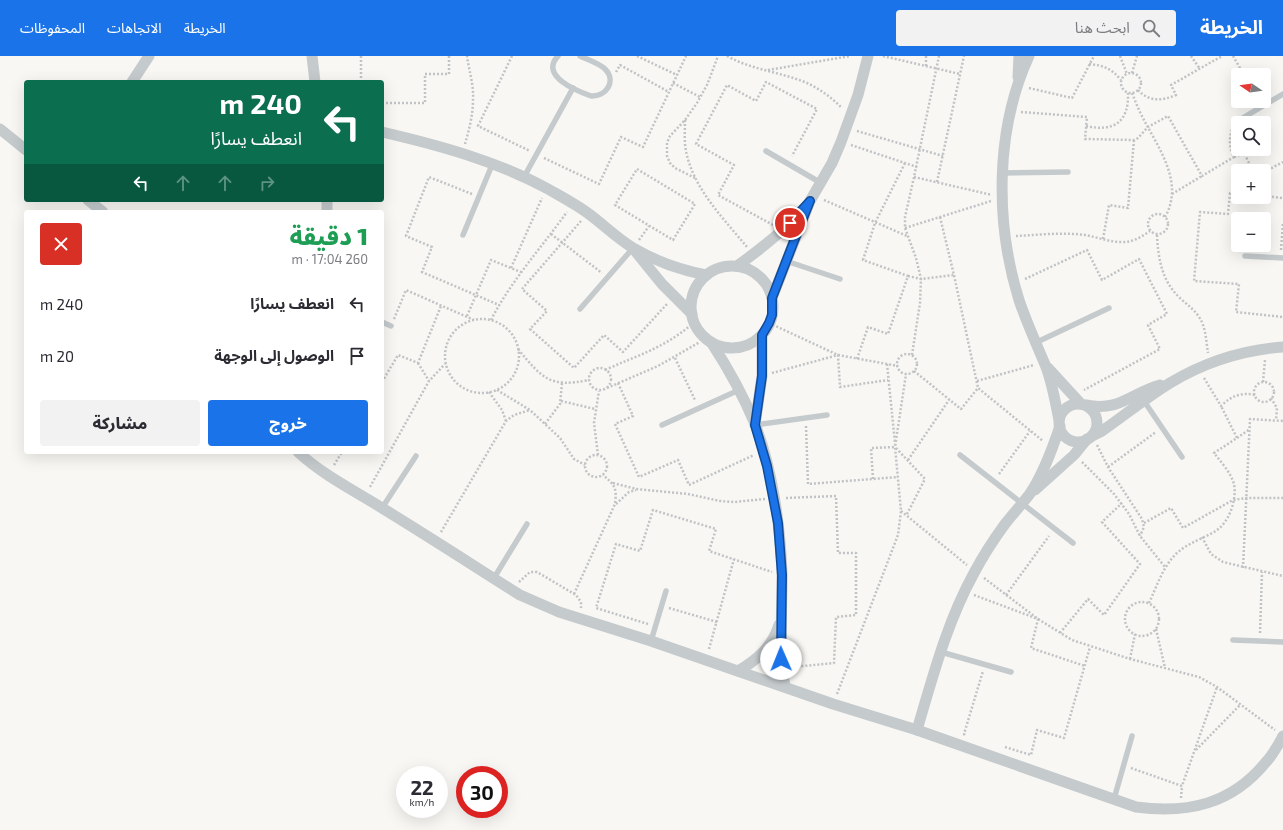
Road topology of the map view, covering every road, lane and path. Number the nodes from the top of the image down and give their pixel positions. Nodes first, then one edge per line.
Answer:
1 (148, 56) edge
2 (312, 56) edge
3 (361, 56) edge
4 (449, 56) edge
5 (467, 56) edge
6 (512, 56) edge
7 (558, 56) edge
8 (580, 56) edge
9 (637, 56) edge
10 (686, 56) edge
11 (718, 56) edge
12 (727, 56) edge
13 (850, 56) edge
14 (868, 56) edge
15 (883, 56) edge
16 (926, 56) edge
17 (939, 56) edge
18 (964, 56) edge
19 (1019, 56) edge
20 (1029, 56) edge
21 (1094, 56) edge
22 (1120, 56) edge
23 (1137, 56) edge
24 (1192, 56) edge
25 (1222, 56) edge
26 (1233, 56) edge
27 (1089, 64) junction
28 (926, 66) junction
29 (937, 68) junction
30 (1240, 68) edge
31 (1200, 69) junction
32 (767, 71) junction
33 (1132, 73) junction
34 (960, 74) junction
35 (1127, 74) junction
36 (677, 76) junction
37 (133, 80) edge
38 (315, 80) edge
39 (361, 80) edge
40 (1121, 80) junction
41 (673, 83) junction
42 (610, 84) junction
43 (1017, 85) junction
44 (573, 88) junction
45 (1138, 90) junction
46 (669, 92) junction
47 (1128, 93) junction
48 (1132, 93) junction
49 (1283, 94) edge
50 (700, 97) junction
51 (384, 103) edge
52 (1011, 111) junction
53 (1246, 116) edge
54 (851, 117) junction
55 (685, 120) junction
56 (1086, 126) junction
57 (1148, 127) junction
58 (847, 128) junction
59 (0, 129) edge
60 (1231, 131) edge
61 (384, 133) edge
62 (384, 136) edge
63 (397, 136) junction
64 (1134, 140) junction
65 (841, 142) junction
66 (24, 148) edge
67 (920, 150) junction
68 (766, 151) dead end
69 (1231, 151) edge
70 (462, 154) junction
71 (537, 154) junction
72 (943, 156) junction
73 (1234, 158) joint
74 (1283, 162) edge
75 (905, 163) junction
76 (788, 164) junction
77 (1250, 164) edge
78 (492, 165) junction
79 (916, 166) junction
80 (1271, 168) edge
81 (1068, 172) dead end
82 (1003, 173) junction
83 (1202, 176) junction
84 (914, 177) junction
85 (524, 178) junction
86 (696, 179) junction
87 (937, 182) junction
88 (821, 183) junction
89 (546, 188) junction
90 (1231, 193) edge
91 (1172, 194) junction
92 (479, 197) junction
93 (1003, 197) junction
94 (1271, 197) edge
95 (812, 198) junction
96 (1283, 198) edge
97 (90, 202) edge
98 (573, 204) junction
99 (100, 210) edge
100 (940, 217) junction
101 (1165, 217) junction
102 (1283, 222) edge
103 (875, 223) junction
104 (649, 225) junction
105 (906, 228) junction
106 (783, 230) junction
107 (1150, 231) junction
108 (551, 234) junction
109 (463, 235) dead end
110 (1157, 235) junction
111 (908, 236) junction
112 (1006, 236) junction
113 (1103, 239) junction
114 (633, 248) junction
115 (753, 255) junction
116 (1245, 256) dead end
117 (1281, 258) edge
118 (786, 261) junction
119 (737, 266) junction
120 (511, 268) junction
121 (521, 272) junction
122 (706, 275) junction
123 (954, 275) junction
124 (908, 276) junction
125 (608, 277) junction
126 (840, 279) dead end
127 (921, 279) junction
128 (476, 295) junction
129 (772, 298) junction
130 (499, 305) junction
131 (441, 306) junction
132 (580, 308) dead end
133 (1109, 308) dead end
134 (467, 316) junction
135 (1283, 317) edge
136 (693, 318) junction
137 (475, 320) junction
138 (491, 320) junction
139 (384, 323) edge
140 (769, 323) junction
141 (391, 326) joint
142 (762, 335) junction
143 (708, 340) junction
144 (1035, 343) junction
145 (1283, 347) edge
146 (1266, 348) junction
147 (518, 349) junction
148 (838, 355) junction
149 (912, 356) junction
150 (675, 358) junction
151 (857, 359) junction
152 (418, 363) junction
153 (446, 363) junction
154 (1044, 363) junction
155 (1210, 363) junction
156 (887, 364) junction
157 (898, 366) junction
158 (1198, 368) junction
159 (605, 370) junction
160 (914, 371) junction
161 (906, 374) junction
162 (762, 376) junction
163 (384, 379) edge
164 (589, 380) junction
165 (888, 380) junction
166 (429, 381) junction
167 (977, 381) junction
168 (1172, 382) junction
169 (1263, 382) junction
170 (562, 383) junction
171 (618, 383) junction
172 (607, 388) junction
173 (978, 388) junction
174 (497, 390) junction
175 (599, 390) junction
176 (740, 390) junction
177 (489, 392) junction
178 (1255, 395) junction
179 (1271, 398) junction
180 (950, 400) junction
181 (561, 401) junction
182 (1144, 401) junction
183 (1084, 405) junction
184 (1221, 406) junction
185 (595, 409) junction
186 (530, 410) junction
187 (699, 410) junction
188 (827, 415) dead end
189 (806, 418) junction
190 (1276, 420) junction
191 (506, 421) junction
192 (1283, 421) edge
193 (1060, 423) junction
194 (545, 424) junction
195 (662, 425) dead end
196 (755, 425) junction
197 (1162, 428) junction
198 (1250, 429) junction
199 (1030, 431) junction
200 (1090, 437) junction
201 (1237, 438) junction
202 (895, 447) junction
203 (1052, 449) junction
204 (764, 451) junction
205 (300, 454) edge
206 (341, 454) edge
207 (960, 454) dead end
208 (598, 455) junction
209 (1074, 455) junction
210 (416, 456) dead end
211 (1182, 457) dead end
212 (908, 460) junction
213 (585, 465) junction
214 (1108, 467) junction
215 (603, 475) junction
216 (328, 476) junction
217 (898, 477) junction
218 (873, 479) junction
219 (994, 481) junction
220 (613, 483) junction
221 (364, 497) junction
222 (1247, 498) junction
223 (1283, 498) edge
224 (1025, 499) junction
225 (1233, 500) junction
226 (1122, 503) junction
227 (616, 504) junction
228 (382, 508) junction
229 (901, 511) junction
230 (906, 516) junction
231 (1144, 523) junction
232 (527, 524) dead end
233 (1054, 529) junction
234 (1140, 536) junction
235 (1202, 537) junction
236 (436, 542) junction
237 (1073, 543) dead end
238 (734, 559) junction
239 (1165, 567) junction
240 (1243, 568) junction
241 (975, 571) junction
242 (1262, 572) junction
243 (782, 575) junction
244 (1283, 576) edge
245 (494, 578) junction
246 (511, 589) junction
247 (666, 591) dead end
248 (964, 592) junction
249 (574, 594) junction
250 (1006, 595) junction
251 (1149, 603) junction
252 (661, 606) junction
253 (781, 616) junction
254 (579, 618) junction
255 (1038, 619) junction
256 (717, 622) junction
257 (655, 626) junction
258 (1156, 628) junction
259 (1060, 633) junction
260 (1135, 634) junction
261 (1233, 640) dead end
262 (651, 641) junction
263 (1260, 641) junction
264 (1283, 642) edge
265 (1090, 647) junction
266 (941, 652) junction
267 (1130, 659) junction
268 (705, 660) junction
269 (985, 665) junction
270 (1084, 666) junction
271 (1165, 668) junction
272 (738, 671) junction
273 (1011, 672) dead end
274 (785, 687) junction
275 (1217, 687) junction
276 (833, 704) junction
277 (1240, 705) junction
278 (917, 730) junction
279 (1132, 736) dead end
280 (1283, 736) edge
281 (972, 737) dead end
282 (1001, 746) dead end
283 (1194, 752) junction
284 (1123, 766) junction
285 (1114, 800) junction

1 - 37 street
2 - 38 street
3 - 39 path
4 - 51 path
5 - 70 path
6 - 71 path
7 - 44 lane
8 - 42 lane
9 - 36 path
10 - 36 path
11 - 50 path
12 - 32 path
13 - 32 path
14 - 54 street
15 - 28 path
16 - 28 path
17 - 29 path
18 - 34 path
19 - 43 street
20 - 43 street
21 - 27 path
22 - 35 path
23 - 33 path
24 - 31 path
25 - 31 path
26 - 30 path
27 - 40 path
27 - 43 path
28 - 29 path
29 - 34 path
29 - 67 path
31 - 45 path
32 - 54 path
33 - 35 path
33 - 45 path
34 - 72 path
35 - 40 path
36 - 41 path
40 - 47 path
41 - 46 path
41 - 50 path
42 - 44 lane
42 - 46 path
43 - 52 street
44 - 71 lane
45 - 48 path
46 - 71 path
47 - 48 path
47 - 56 path
48 - 57 path
49 - 53 lane
50 - 55 path
52 - 56 path
52 - 82 street
54 - 58 street
55 - 86 path
55 - 86 path
56 - 64 path
57 - 64 path
57 - 83 path
57 - 91 path
58 - 65 street
58 - 67 path
59 - 66 street
60 - 69 path
61 - 63 street
62 - 63 street
63 - 70 street
64 - 113 path
65 - 75 path
65 - 88 street
67 - 72 path
67 - 79 path
68 - 76 lane
70 - 78 street
71 - 85 lane
72 - 87 path
73 - 77 path
73 - 83 path
74 - 80 path
75 - 79 path
75 - 103 path
76 - 88 lane
76 - 106 path
78 - 85 street
78 - 92 lane
79 - 84 path
81 - 82 lane
82 - 93 street
83 - 91 path
84 - 87 path
84 - 105 path
85 - 89 street
86 - 115 path
87 - 93 path
88 - 95 street
89 - 98 street
89 - 120 path
90 - 135 path
91 - 101 path
92 - 109 lane
92 - 128 path
93 - 100 path
93 - 112 street
94 - 96 path
95 - 103 path
95 - 106 street
95 - 118 street
97 - 99 street
98 - 108 path
98 - 114 street
100 - 105 path
100 - 123 path
101 - 107 path
101 - 110 path
102 - 117 path
103 - 111 path
103 - 124 path
104 - 104 path
104 - 114 path
105 - 111 path
106 - 115 street
107 - 110 path
107 - 113 path
108 - 121 path
108 - 125 path
110 - 155 path
111 - 127 path
112 - 113 path
112 - 144 street
114 - 122 street
114 - 125 lane
114 - 136 street
115 - 119 street
116 - 117 lane
118 - 126 lane
118 - 129 street
119 - 122 street
119 - 129 street
120 - 121 path
120 - 128 path
121 - 130 path
122 - 136 street
123 - 127 path
123 - 167 path
124 - 127 path
124 - 151 path
125 - 132 lane
127 - 149 path
128 - 130 path
128 - 134 path
129 - 140 street
130 - 138 path
131 - 134 path
131 - 141 path
131 - 152 path
133 - 144 lane
134 - 137 path
136 - 143 street
136 - 159 path
137 - 138 path
137 - 153 path
138 - 147 path
139 - 141 lane
140 - 142 street
140 - 148 path
142 - 143 street
142 - 162 street
143 - 150 path
143 - 176 street
144 - 154 street
145 - 146 street
146 - 155 street
146 - 169 path
147 - 170 path
147 - 174 path
148 - 151 path
148 - 162 path
148 - 165 path
149 - 157 path
149 - 160 path
150 - 171 path
150 - 187 path
151 - 156 path
152 - 163 path
152 - 166 path
153 - 166 path
153 - 177 path
154 - 167 path
154 - 183 street
154 - 193 street
155 - 158 street
156 - 157 path
156 - 165 path
157 - 161 path
158 - 168 street
158 - 184 path
159 - 164 path
159 - 172 path
160 - 161 path
160 - 180 path
161 - 202 path
162 - 196 street
164 - 170 path
164 - 175 path
165 - 202 path
166 - 221 path
167 - 173 path
168 - 182 street
168 - 183 street
169 - 178 path
169 - 179 path
170 - 181 path
171 - 172 path
171 - 204 path
172 - 175 path
173 - 180 path
173 - 199 path
174 - 177 path
174 - 186 path
175 - 185 path
176 - 187 lane
176 - 196 street
177 - 191 path
178 - 179 path
178 - 184 path
179 - 190 path
180 - 212 path
181 - 185 path
181 - 194 path
182 - 197 lane
182 - 200 street
183 - 193 street
183 - 200 street
184 - 201 path
185 - 208 path
186 - 191 path
186 - 194 path
187 - 195 lane
188 - 189 lane
189 - 196 lane
189 - 218 path
190 - 192 path
190 - 198 path
191 - 236 path
193 - 200 street
193 - 203 street
194 - 213 path
196 - 204 street
197 - 211 lane
197 - 214 path
198 - 201 path
198 - 222 path
199 - 203 path
199 - 219 path
200 - 209 street
200 - 214 path
201 - 225 path
202 - 212 path
202 - 217 path
202 - 218 path
203 - 224 street
204 - 243 street
205 - 216 street
206 - 216 path
207 - 219 lane
208 - 213 path
208 - 215 path
209 - 224 street
209 - 226 path
210 - 228 lane
212 - 230 path
213 - 215 path
214 - 231 path
215 - 220 path
216 - 221 street
217 - 218 path
217 - 229 path
219 - 224 lane
220 - 227 path
220 - 227 path
221 - 228 street
222 - 223 path
222 - 225 path
222 - 240 path
224 - 233 lane
224 - 241 street
225 - 231 path
225 - 235 path
226 - 234 path
226 - 259 path
227 - 249 path
228 - 236 street
229 - 230 path
229 - 276 path
230 - 241 path
231 - 234 path
232 - 245 lane
233 - 237 lane
233 - 250 path
234 - 239 path
235 - 239 path
235 - 240 path
236 - 245 street
238 - 243 path
238 - 256 path
238 - 257 path
239 - 251 path
240 - 242 path
241 - 248 street
241 - 250 path
242 - 244 path
242 - 263 path
243 - 253 street
245 - 246 street
246 - 249 path
246 - 254 street
247 - 252 lane
248 - 255 path
248 - 266 street
249 - 254 path
250 - 255 path
251 - 258 path
251 - 260 path
252 - 256 path
252 - 257 lane
253 - 272 street
253 - 274 street
254 - 262 street
255 - 259 path
255 - 270 path
256 - 268 path
257 - 262 lane
258 - 260 path
258 - 271 path
259 - 265 path
260 - 267 path
261 - 263 lane
262 - 268 street
263 - 264 lane
265 - 267 path
265 - 270 path
266 - 269 lane
266 - 278 street
267 - 271 path
268 - 272 street
269 - 273 lane
269 - 281 path
270 - 282 path
271 - 275 path
272 - 274 street
274 - 276 street
275 - 277 path
275 - 283 path
276 - 278 street
277 - 280 path
277 - 283 path
278 - 285 street
279 - 284 lane
280 - 285 street
283 - 284 path
284 - 285 lane

